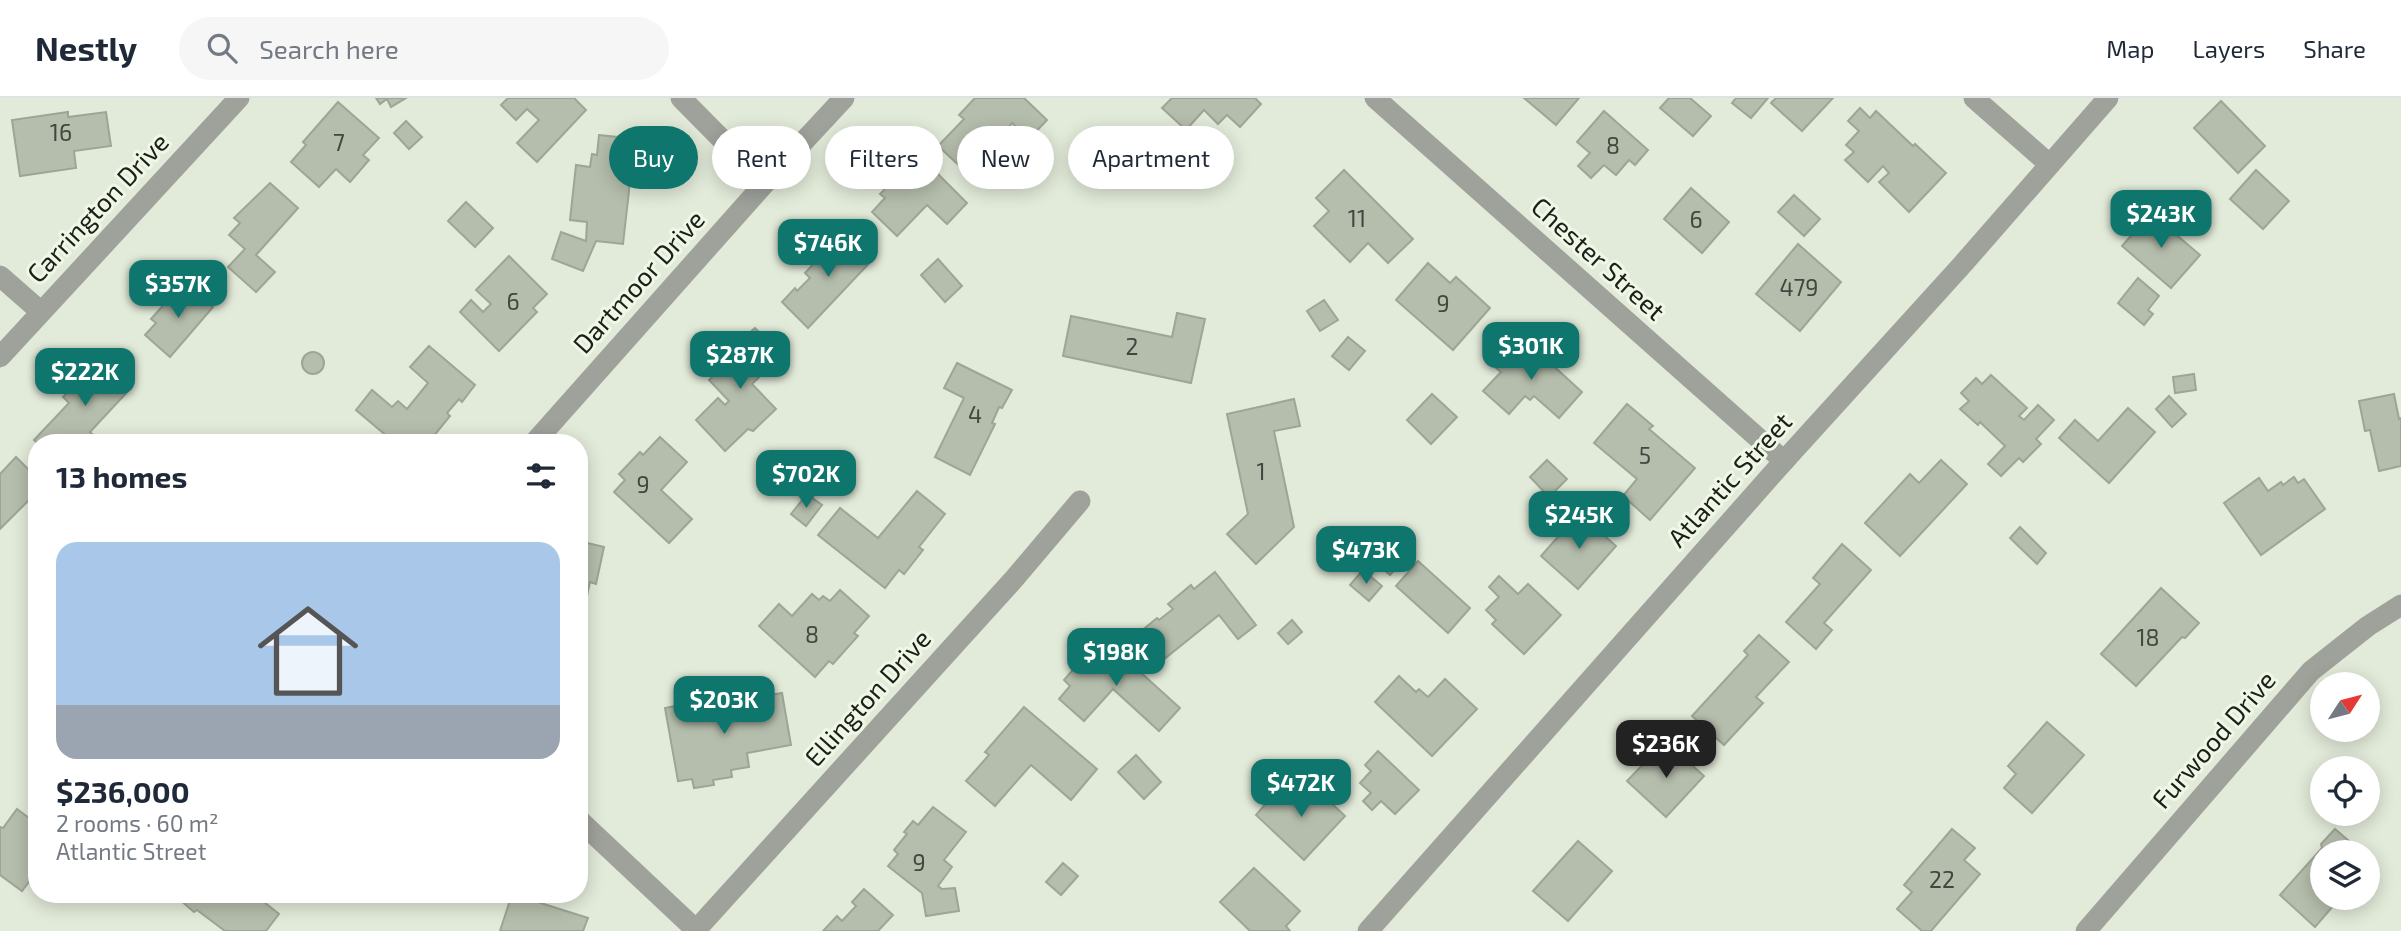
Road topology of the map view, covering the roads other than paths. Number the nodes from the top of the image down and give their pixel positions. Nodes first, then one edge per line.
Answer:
1 (239, 98) edge
2 (681, 98) edge
3 (844, 98) edge
4 (1375, 98) edge
5 (1974, 98) edge
6 (2108, 98) edge
7 (712, 129) edge
8 (811, 134) edge
9 (2049, 164) junction
10 (760, 189) edge
11 (0, 276) edge
12 (40, 311) junction
13 (0, 357) edge
14 (542, 434) edge
15 (1784, 461) junction
16 (1080, 501) dead end
17 (2401, 604) edge
18 (588, 829) edge
19 (695, 930) edge
20 (1368, 931) edge
21 (2086, 931) edge

1 - 12 street, Carrington Drive
2 - 7 street
3 - 8 street, Dartmoor Drive
4 - 15 street, Chester Street
5 - 9 street
6 - 9 street, Atlantic Street
9 - 15 street, Atlantic Street
10 - 14 street, Dartmoor Drive
11 - 12 street
12 - 13 street, Carrington Drive
15 - 20 street, Atlantic Street
16 - 19 street, Ellington Drive
17 - 21 street, Furwood Drive
18 - 19 street

